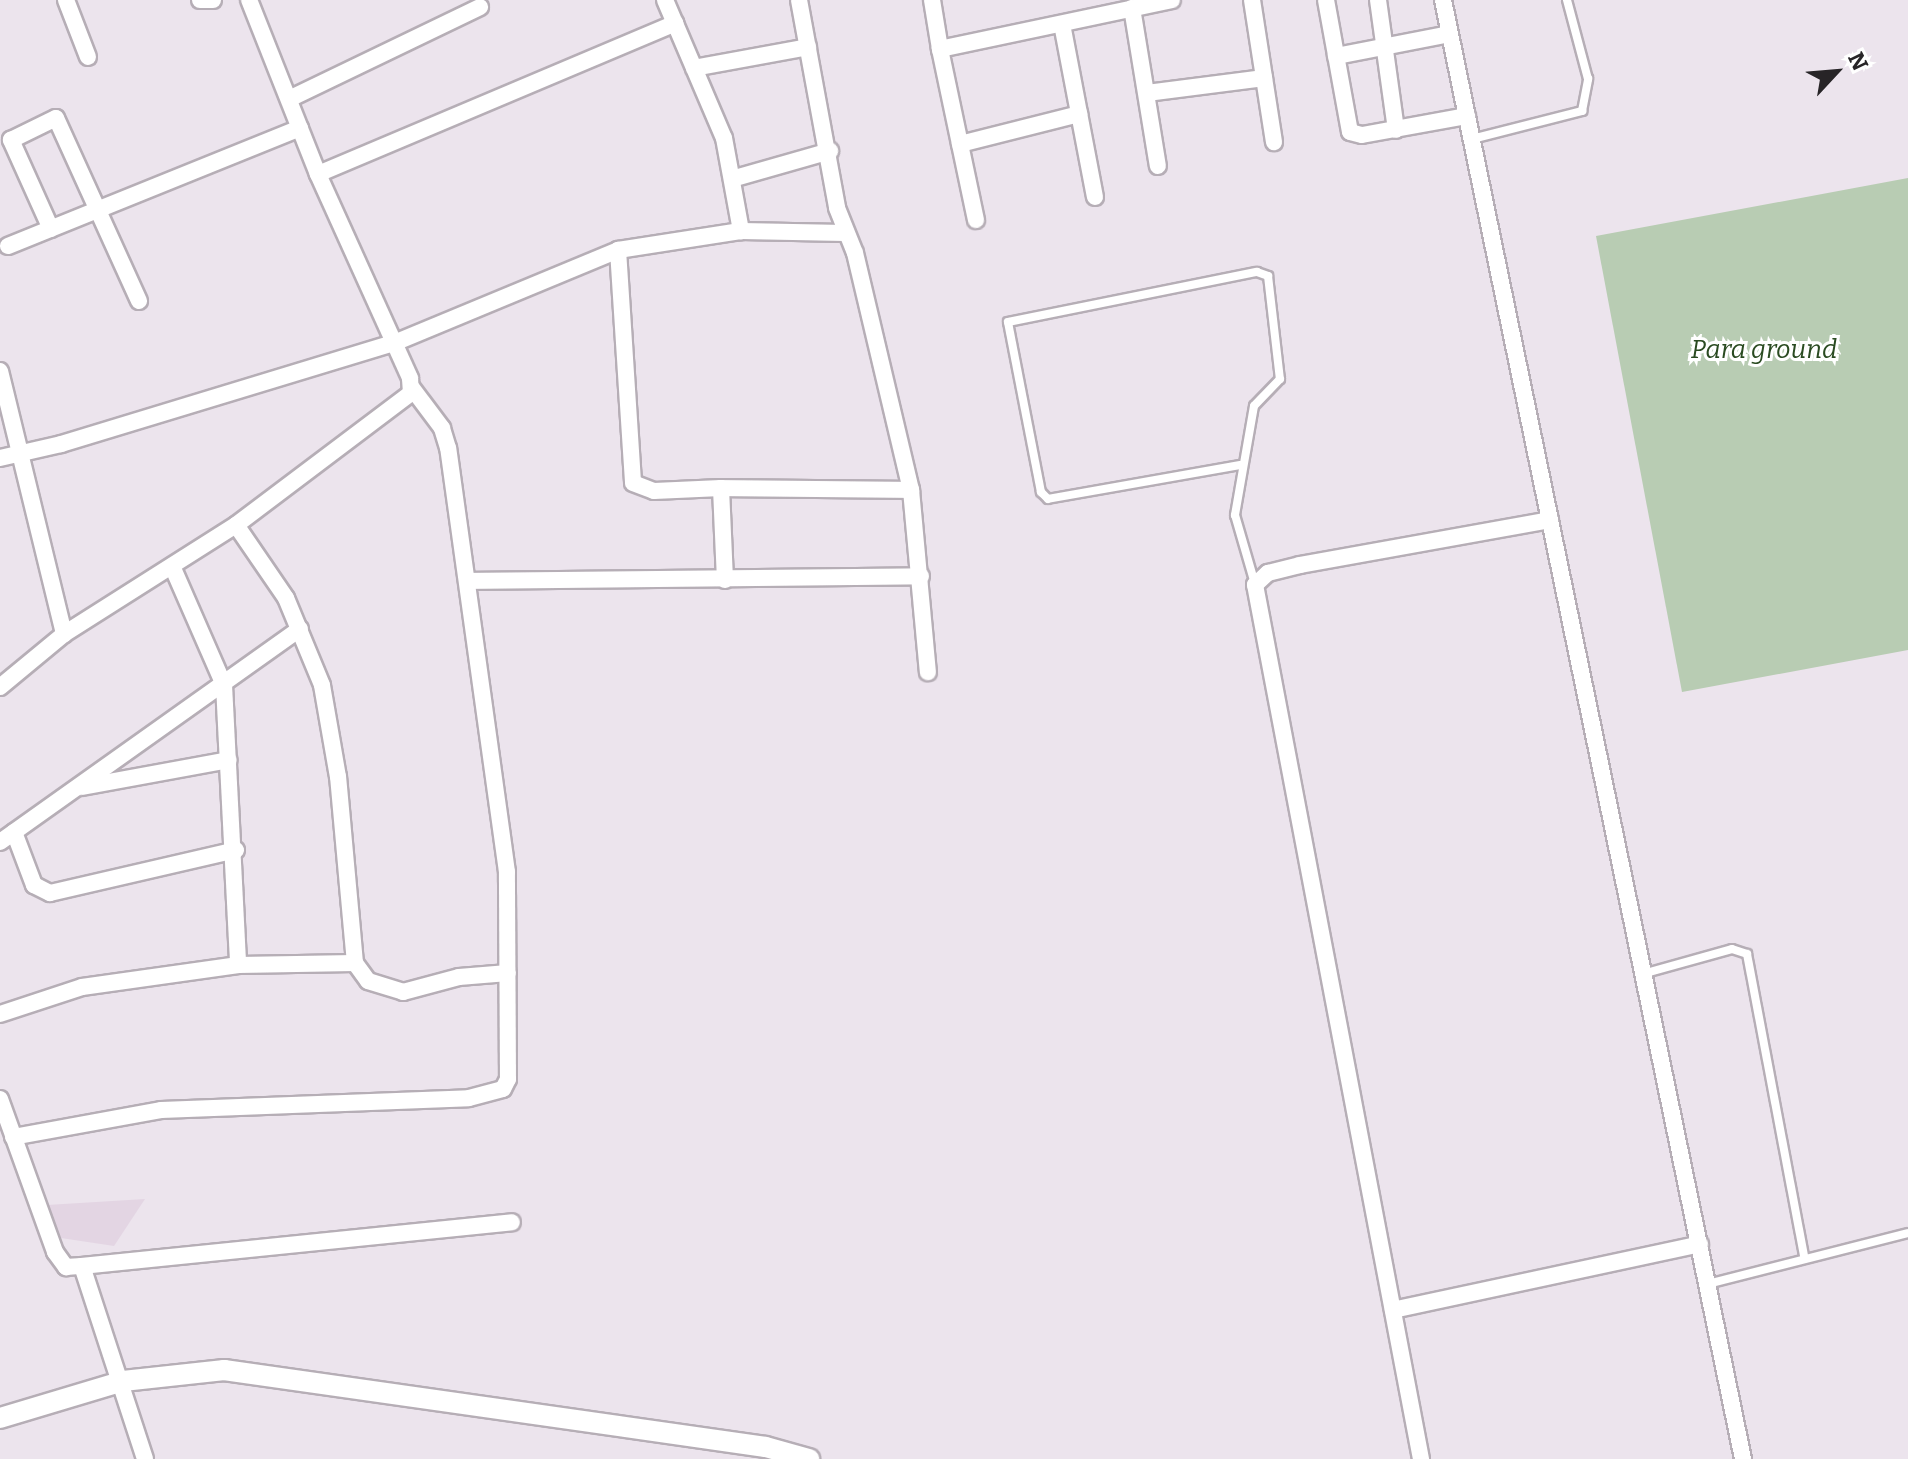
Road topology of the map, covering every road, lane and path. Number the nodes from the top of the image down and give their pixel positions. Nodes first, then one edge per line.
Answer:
1 (66, 0) edge
2 (200, 0) edge
3 (213, 0) edge
4 (249, 0) edge
5 (665, 0) edge
6 (799, 0) edge
7 (932, 0) edge
8 (1172, 0) edge
9 (1252, 0) edge
10 (1326, 0) edge
11 (1378, 0) edge
12 (1443, 0) edge
13 (1567, 0) edge
14 (480, 7) dead end
15 (1132, 8) junction
16 (675, 23) junction
17 (1062, 24) junction
18 (1449, 34) junction
19 (1385, 45) junction
20 (808, 47) junction
21 (940, 49) junction
22 (1336, 56) junction
23 (88, 57) dead end
24 (694, 68) junction
25 (1264, 78) junction
26 (1147, 93) junction
27 (289, 99) junction
28 (1079, 114) junction
29 (1467, 116) junction
30 (300, 128) junction
31 (1396, 130) junction
32 (1472, 139) junction
33 (1274, 142) dead end
34 (960, 144) junction
35 (830, 151) junction
36 (1158, 166) dead end
37 (318, 174) junction
38 (735, 178) junction
39 (1095, 197) dead end
40 (98, 209) junction
41 (976, 220) dead end
42 (51, 229) junction
43 (741, 231) junction
44 (845, 233) junction
45 (8, 246) dead end
46 (618, 250) junction
47 (139, 301) dead end
48 (394, 343) junction
49 (0, 371) edge
50 (412, 388) junction
51 (19, 454) junction
52 (0, 458) edge
53 (1240, 465) junction
54 (721, 488) junction
55 (911, 490) junction
56 (1550, 520) junction
57 (236, 525) junction
58 (172, 566) junction
59 (921, 576) junction
60 (725, 580) junction
61 (468, 581) junction
62 (1255, 585) junction
63 (300, 629) junction
64 (64, 634) junction
65 (928, 672) dead end
66 (224, 685) junction
67 (0, 687) edge
68 (229, 760) junction
69 (77, 788) junction
70 (14, 832) junction
71 (0, 842) edge
72 (236, 850) junction
73 (355, 963) junction
74 (238, 965) junction
75 (508, 973) junction
76 (1646, 973) junction
77 (0, 1014) edge
78 (0, 1099) edge
79 (13, 1137) junction
80 (512, 1222) dead end
81 (1908, 1233) edge
82 (1700, 1244) junction
83 (1804, 1257) junction
84 (82, 1266) junction
85 (1708, 1284) junction
86 (1393, 1310) junction
87 (123, 1381) junction
88 (0, 1418) edge
89 (145, 1459) edge
90 (809, 1459) edge
91 (1421, 1459) edge
92 (1743, 1459) edge

1 - 23 street
2 - 3 street
4 - 27 street
5 - 16 street
6 - 20 street
7 - 21 street
8 - 15 street
9 - 25 street
10 - 22 street
11 - 19 street
12 - 18 street
13 - 32 lane
14 - 27 street
15 - 17 street
15 - 26 street
16 - 24 street
16 - 37 street
17 - 21 street
17 - 28 street
18 - 19 street
18 - 29 street
19 - 22 street
19 - 31 street
20 - 24 street
20 - 35 street
21 - 34 street
22 - 31 street
24 - 38 street
25 - 26 street
25 - 33 street
26 - 36 street
27 - 30 street
28 - 34 street
28 - 39 street
29 - 31 street
29 - 32 street
30 - 37 street
30 - 40 street
32 - 56 street
34 - 41 street
35 - 38 street
35 - 44 street
37 - 48 street
38 - 43 street
40 - 42 street
40 - 42 street
40 - 47 street
42 - 45 street
43 - 44 street
43 - 46 street
44 - 55 street
46 - 48 street
46 - 54 street
48 - 50 street
48 - 51 street
49 - 51 street
50 - 57 street
50 - 61 street
51 - 52 street
51 - 64 street
53 - 53 lane
53 - 62 lane
54 - 55 street
54 - 60 street
55 - 59 street
56 - 62 street
56 - 76 street
57 - 58 street
57 - 63 street
58 - 64 street
58 - 66 street
59 - 60 street
59 - 65 street
60 - 61 street
61 - 75 street
62 - 86 street
63 - 66 street
63 - 73 street
64 - 67 street
66 - 68 street
66 - 69 street
68 - 69 street
68 - 72 street
69 - 70 street
70 - 71 street
70 - 72 street
72 - 74 street
73 - 74 street
73 - 75 street
74 - 77 street
75 - 79 street
76 - 82 street
76 - 83 lane
78 - 79 street
79 - 84 street
80 - 84 street
81 - 83 lane
82 - 85 street
82 - 86 street
83 - 85 lane
84 - 87 street
85 - 92 street
86 - 91 street
87 - 88 street
87 - 89 street
87 - 90 street

